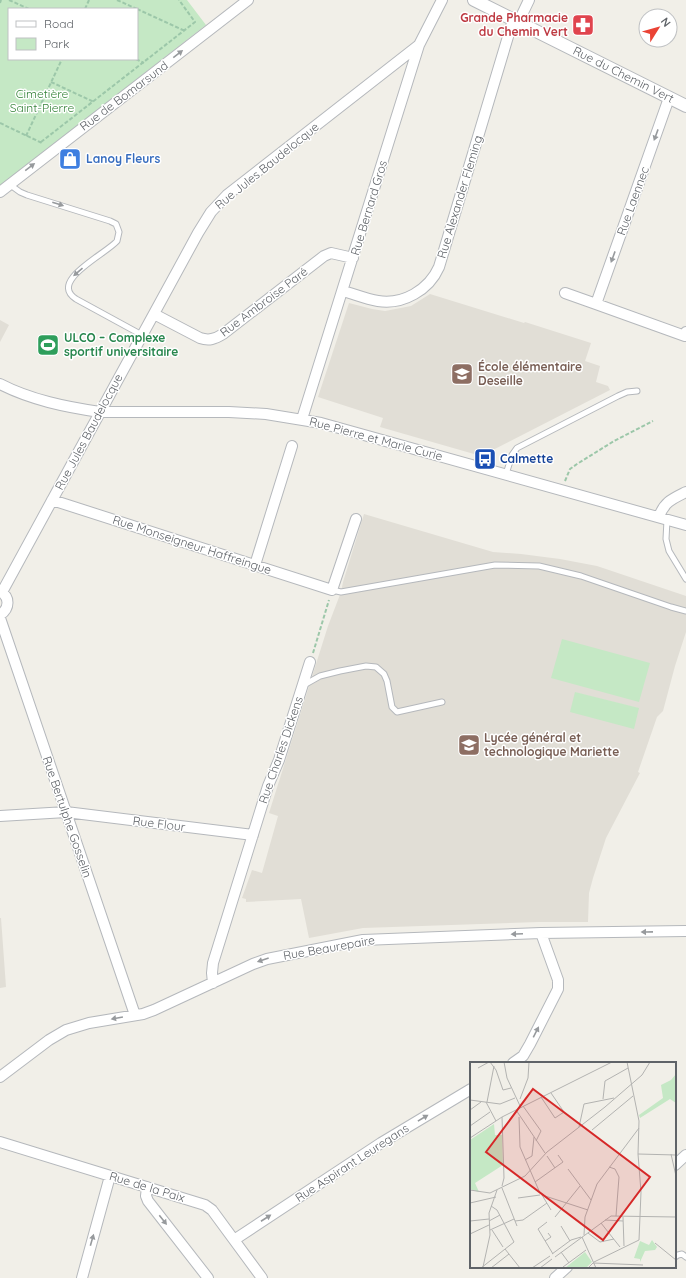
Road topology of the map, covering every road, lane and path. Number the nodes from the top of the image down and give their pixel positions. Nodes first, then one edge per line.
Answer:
1 (1, 0) edge
2 (10, 0) edge
3 (117, 0) edge
4 (179, 0) edge
5 (248, 0) edge
6 (442, 0) edge
7 (474, 0) edge
8 (529, 0) edge
9 (0, 3) edge
10 (493, 4) edge
11 (27, 8) edge
12 (135, 8) edge
13 (138, 9) edge
14 (515, 21) junction
15 (184, 31) junction
16 (419, 45) junction
17 (62, 60) edge
18 (138, 60) edge
19 (144, 63) junction
20 (51, 82) junction
21 (669, 98) junction
22 (94, 102) junction
23 (686, 106) edge
24 (0, 123) edge
25 (26, 136) junction
26 (41, 142) junction
27 (53, 150) junction
28 (9, 184) junction
29 (0, 192) edge
30 (353, 258) junction
31 (343, 291) junction
32 (565, 293) dead end
33 (596, 304) junction
34 (154, 314) junction
35 (142, 335) junction
36 (686, 335) edge
37 (0, 384) edge
38 (637, 392) dead end
39 (100, 412) junction
40 (302, 419) junction
41 (653, 421) dead end
42 (292, 446) dead end
43 (506, 474) junction
44 (562, 490) junction
45 (686, 492) edge
46 (52, 500) junction
47 (356, 519) dead end
48 (663, 519) junction
49 (686, 525) edge
50 (255, 565) junction
51 (686, 579) edge
52 (332, 590) junction
53 (1, 592) edge
54 (686, 611) edge
55 (0, 614) edge
56 (0, 618) edge
57 (310, 662) joint
58 (303, 685) junction
59 (442, 702) dead end
60 (66, 812) junction
61 (0, 816) edge
62 (253, 835) junction
63 (686, 931) edge
64 (541, 933) junction
65 (213, 983) junction
66 (135, 1015) junction
67 (514, 1062) edge
68 (0, 1076) edge
69 (470, 1089) edge
70 (0, 1142) edge
71 (686, 1155) edge
72 (676, 1164) edge
73 (110, 1176) junction
74 (147, 1187) junction
75 (234, 1240) junction
76 (676, 1256) edge
77 (686, 1258) edge
78 (566, 1268) edge
79 (82, 1278) edge
80 (208, 1278) edge
81 (262, 1278) edge
82 (555, 1278) edge

1 - 9 path
2 - 11 path
3 - 12 path
4 - 15 path
27 -> 5 street, Rue de Bomarsund
6 - 16 street, Rue Bernard Gros
7 - 10 street, Rue du Chemin Vert
8 - 14 street, Rue Alexander Fleming
10 - 14 street, Rue du Chemin Vert
13 - 15 path
14 - 21 street, Rue du Chemin Vert
14 - 31 street, Rue Alexander Fleming
15 - 19 path
16 - 30 street, Rue Bernard Gros
16 - 34 street, Rue Jules Baudelocque
17 - 20 path
18 - 19 path
19 - 22 path
20 - 22 path
20 - 25 path
21 - 23 street, Rue du Chemin Vert
21 -> 33 street, Rue Laennec
22 - 26 path
24 - 25 path
25 - 26 path
26 - 27 path
28 -> 27 street, Rue de Bomarsund
28 - 29 street, Rue de Bomarsund
28 -> 35 lane
30 - 31 street, Rue Bernard Gros
30 - 34 street, Rue Ambroise Paré
31 - 40 street, Rue Bernard Gros
32 - 33 street
33 - 36 street
34 - 35 street, Rue Jules Baudelocque
35 - 39 street, Rue Jules Baudelocque
37 - 39 street, Rue Pierre et Marie Curie
38 - 43 lane
39 - 40 street, Rue Pierre et Marie Curie
39 - 46 street, Rue Jules Baudelocque
40 - 43 street, Rue Pierre et Marie Curie
41 - 44 path
42 - 50 street
43 - 44 street, Rue Pierre et Marie Curie
44 - 48 street, Rue Pierre et Marie Curie
45 - 48 street
46 - 50 street, Rue Monseigneur Haffreingue
46 - 53 street, Rue Jules Baudelocque
47 - 52 street
48 - 49 street, Rue Pierre et Marie Curie
48 - 51 lane
50 - 52 street, Rue Monseigneur Haffreingue
52 - 54 lane
52 - 57 path
53 - 55 street
56 - 60 street, Rue Bertulphe Gosselin
57 - 58 street, Rue Charles Dickens
58 - 59 lane
58 - 62 street, Rue Charles Dickens
60 - 61 street, Rue Flour
60 - 62 street, Rue Flour
60 - 66 street, Rue Bertulphe Gosselin
62 - 65 street, Rue Charles Dickens
63 -> 64 street, Rue Beaurepaire
64 -> 65 street, Rue Beaurepaire
67 -> 64 street
65 - 66 street, Rue Beaurepaire
66 -> 68 street, Rue Beaurepaire
75 -> 69 street, Rue Aspirant Leuregans
70 - 73 street, Rue de la Paix
71 - 72 street
73 - 74 street, Rue de la Paix
79 -> 73 street
74 - 75 street, Rue de la Paix
74 -> 80 street
75 - 81 street, Rue de la Paix
76 - 77 lane
78 - 82 street

